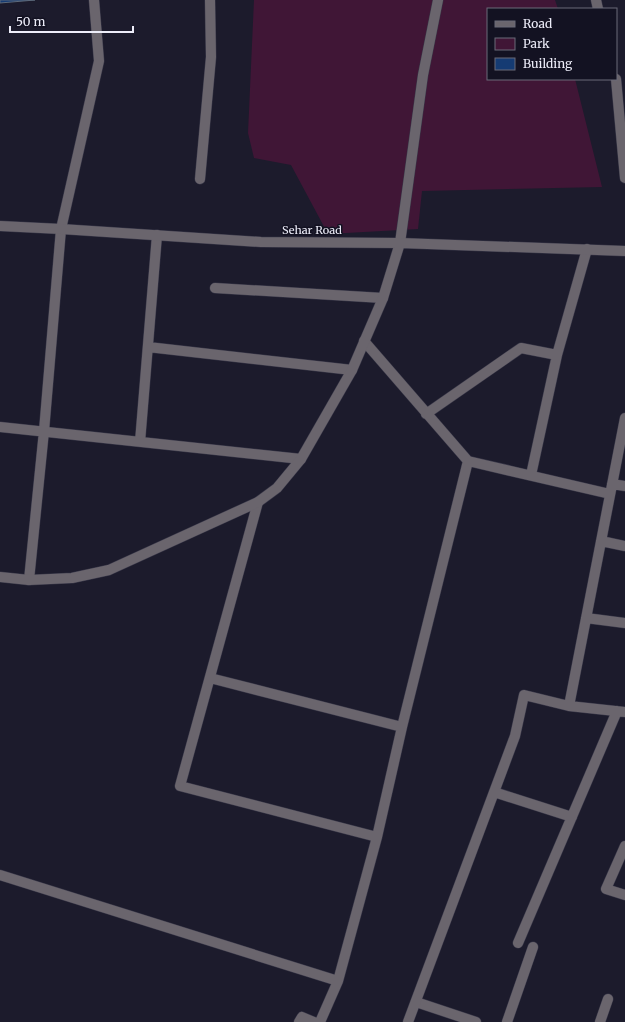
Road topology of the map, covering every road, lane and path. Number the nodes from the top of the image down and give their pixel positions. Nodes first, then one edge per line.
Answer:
1 (94, 0) edge
2 (210, 0) edge
3 (438, 0) edge
4 (616, 80) edge
5 (625, 178) edge
6 (200, 180) dead end
7 (0, 226) edge
8 (61, 229) junction
9 (157, 235) junction
10 (400, 243) junction
11 (587, 249) junction
12 (625, 251) edge
13 (215, 288) dead end
14 (383, 298) junction
15 (364, 341) junction
16 (148, 347) junction
17 (558, 355) junction
18 (352, 370) junction
19 (426, 414) junction
20 (625, 418) edge
21 (0, 427) edge
22 (624, 429) edge
23 (44, 431) junction
24 (140, 442) junction
25 (301, 459) junction
26 (468, 461) junction
27 (531, 475) junction
28 (625, 486) edge
29 (611, 489) junction
30 (258, 502) junction
31 (601, 542) junction
32 (625, 546) edge
33 (0, 577) edge
34 (29, 580) junction
35 (586, 618) junction
36 (625, 623) edge
37 (210, 678) junction
38 (569, 706) junction
39 (621, 712) edge
40 (402, 727) junction
41 (494, 792) junction
42 (572, 816) junction
43 (377, 837) junction
44 (625, 846) edge
45 (0, 875) edge
46 (625, 895) edge
47 (518, 943) dead end
48 (533, 947) dead end
49 (338, 981) junction
50 (608, 999) dead end
51 (416, 1002) junction
52 (299, 1022) edge
53 (314, 1022) edge
54 (320, 1022) edge
55 (408, 1022) edge
56 (476, 1022) edge
57 (507, 1022) edge
58 (600, 1022) edge

1 - 8 street
2 - 6 street
3 - 10 street
4 - 5 street
7 - 8 street, Sehar Road
8 - 9 street, Sehar Road
8 - 23 street
9 - 10 street, Sehar Road
9 - 16 street
10 - 11 street, Sehar Road
10 - 14 street
11 - 12 street, Sehar Road
11 - 17 street
13 - 14 street
14 - 15 street
15 - 18 street
15 - 19 street
16 - 18 street
16 - 24 street
17 - 19 street
17 - 27 street
18 - 25 street
19 - 26 street
20 - 22 street
21 - 23 street
22 - 29 street
23 - 24 street
23 - 34 street
24 - 25 street
25 - 30 street
26 - 27 street
26 - 40 street
27 - 29 street
28 - 29 street
29 - 31 street
30 - 34 street
30 - 37 street
31 - 32 street
31 - 35 street
33 - 34 street
35 - 36 street
35 - 38 street
37 - 40 street
37 - 43 street
38 - 39 street
38 - 41 street
39 - 42 street
40 - 43 street
41 - 42 street
41 - 51 street
42 - 47 street
43 - 49 street
44 - 46 street
45 - 49 street
48 - 57 street
49 - 54 street
50 - 58 street
51 - 55 street
51 - 56 street
52 - 53 street

